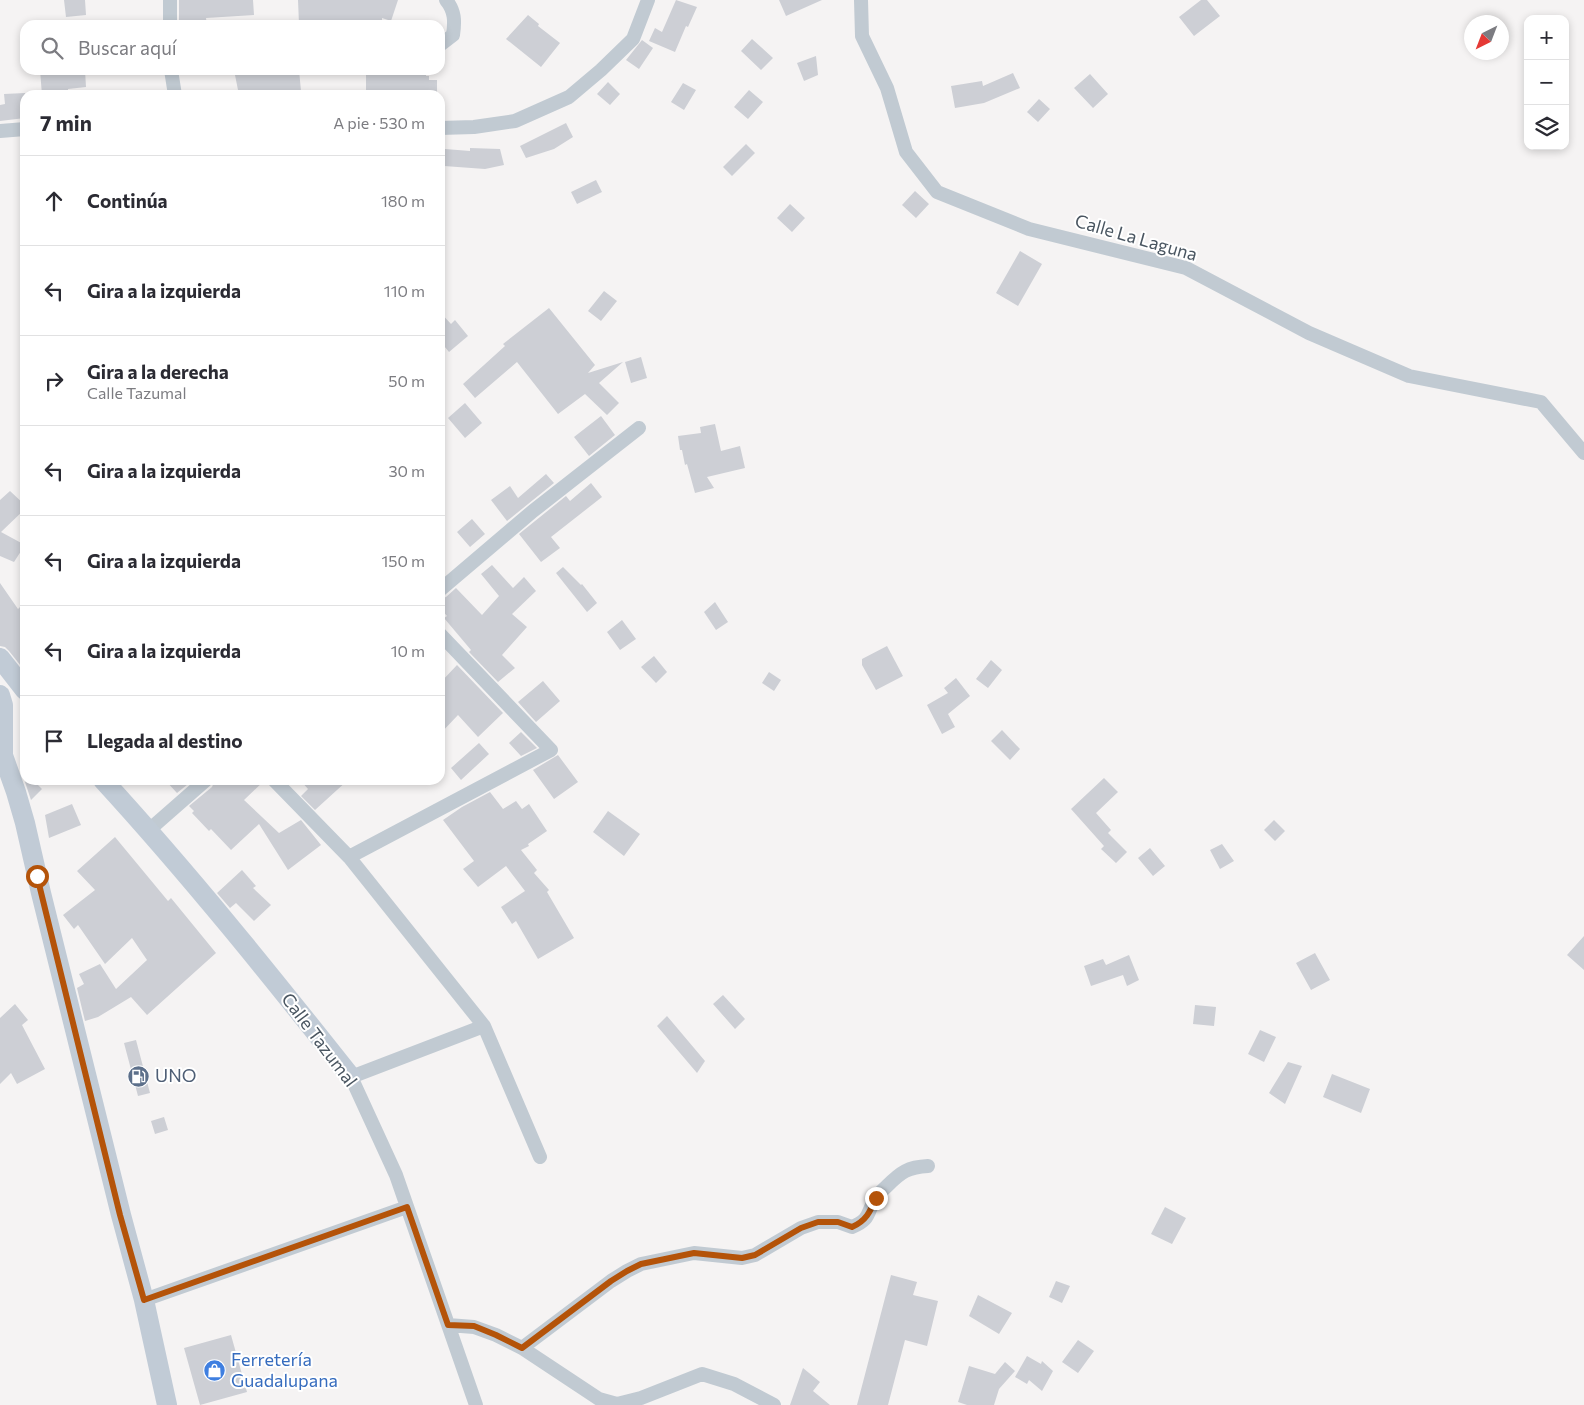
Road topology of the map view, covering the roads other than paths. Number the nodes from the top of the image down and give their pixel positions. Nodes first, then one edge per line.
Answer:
1 (170, 0) edge
2 (446, 0) edge
3 (648, 0) edge
4 (861, 0) edge
5 (170, 20) edge
6 (445, 42) edge
7 (172, 75) edge
8 (174, 90) edge
9 (445, 128) edge
10 (20, 129) edge
11 (0, 131) edge
12 (639, 428) dead end
13 (1584, 453) edge
14 (445, 586) edge
15 (445, 639) edge
16 (0, 658) edge
17 (20, 684) edge
18 (0, 695) edge
19 (2, 751) edge
20 (107, 785) edge
21 (200, 785) edge
22 (279, 785) edge
23 (149, 830) junction
24 (349, 857) junction
25 (484, 1026) junction
26 (351, 1077) junction
27 (540, 1157) dead end
28 (928, 1166) dead end
29 (407, 1207) junction
30 (144, 1300) junction
31 (448, 1325) junction
32 (522, 1348) junction
33 (167, 1405) edge
34 (476, 1405) edge
35 (774, 1405) edge

1 - 5 street
2 - 6 street
3 - 9 street
4 - 13 street, Calle La Laguna
7 - 8 street
10 - 11 street
12 - 14 street
15 - 24 street
16 - 17 main road
18 - 19 main road
19 - 30 main road
20 - 23 main road, Calle Tazumal
21 - 23 street
22 - 24 street
23 - 26 main road, Calle Tazumal
24 - 25 street
25 - 26 street
25 - 27 street
26 - 29 street, Calle Tazumal
28 - 32 street
29 - 30 street
29 - 31 street, Calle Tazumal
30 - 33 main road
31 - 32 street
31 - 34 street, Calle Tazumal
32 - 35 street

